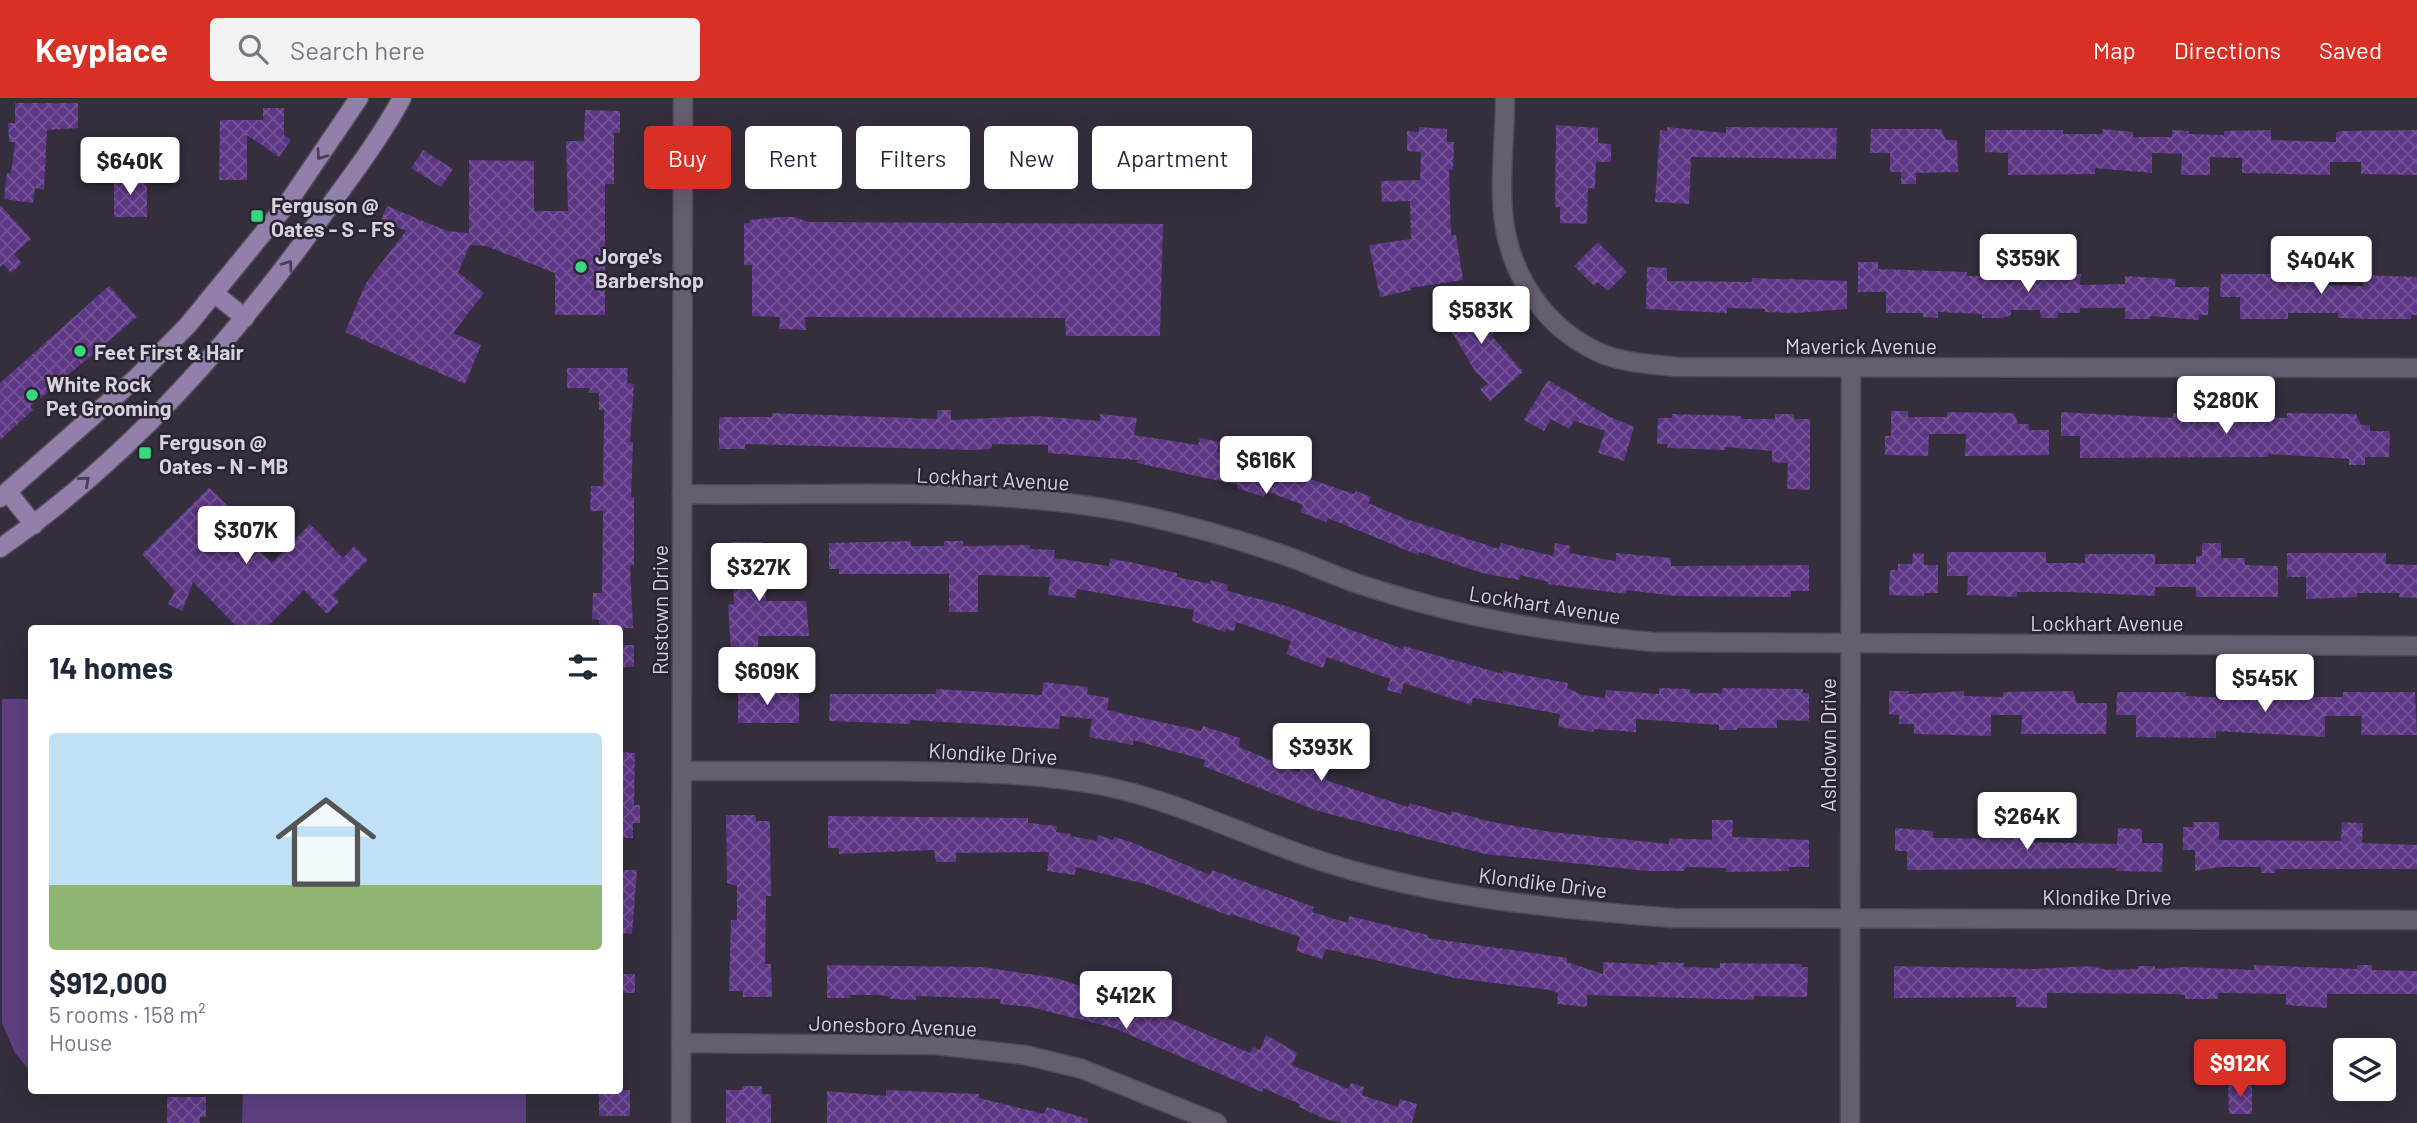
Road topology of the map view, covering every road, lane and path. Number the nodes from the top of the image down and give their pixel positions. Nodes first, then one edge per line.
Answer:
1 (359, 98) edge
2 (402, 98) edge
3 (683, 98) edge
4 (1506, 98) edge
5 (215, 294) junction
6 (245, 317) junction
7 (1851, 368) junction
8 (2417, 368) edge
9 (682, 494) junction
10 (4, 495) edge
11 (34, 525) junction
12 (0, 548) edge
13 (1851, 644) junction
14 (2417, 646) edge
15 (682, 771) junction
16 (1849, 917) junction
17 (2417, 920) edge
18 (681, 1043) junction
19 (681, 1123) edge
20 (1217, 1123) edge
21 (1850, 1123) edge

1 -> 5 main road
6 -> 2 main road
3 - 9 street, Rustown Drive
4 - 7 street, Maverick Avenue
5 - 6 main road
5 - 10 main road
11 -> 6 main road
7 - 8 street, Maverick Avenue
7 - 13 street, Ashdown Drive
9 - 13 street, Lockhart Avenue
9 - 15 street, Rustown Drive
10 - 11 main road
11 - 12 main road
13 - 14 street, Lockhart Avenue
13 - 16 street, Ashdown Drive
15 - 16 street, Klondike Drive
15 - 18 street, Rustown Drive
16 - 17 street, Klondike Drive
16 - 21 street, Ashdown Drive
18 - 19 street, Rustown Drive
18 - 20 street, Jonesboro Avenue

